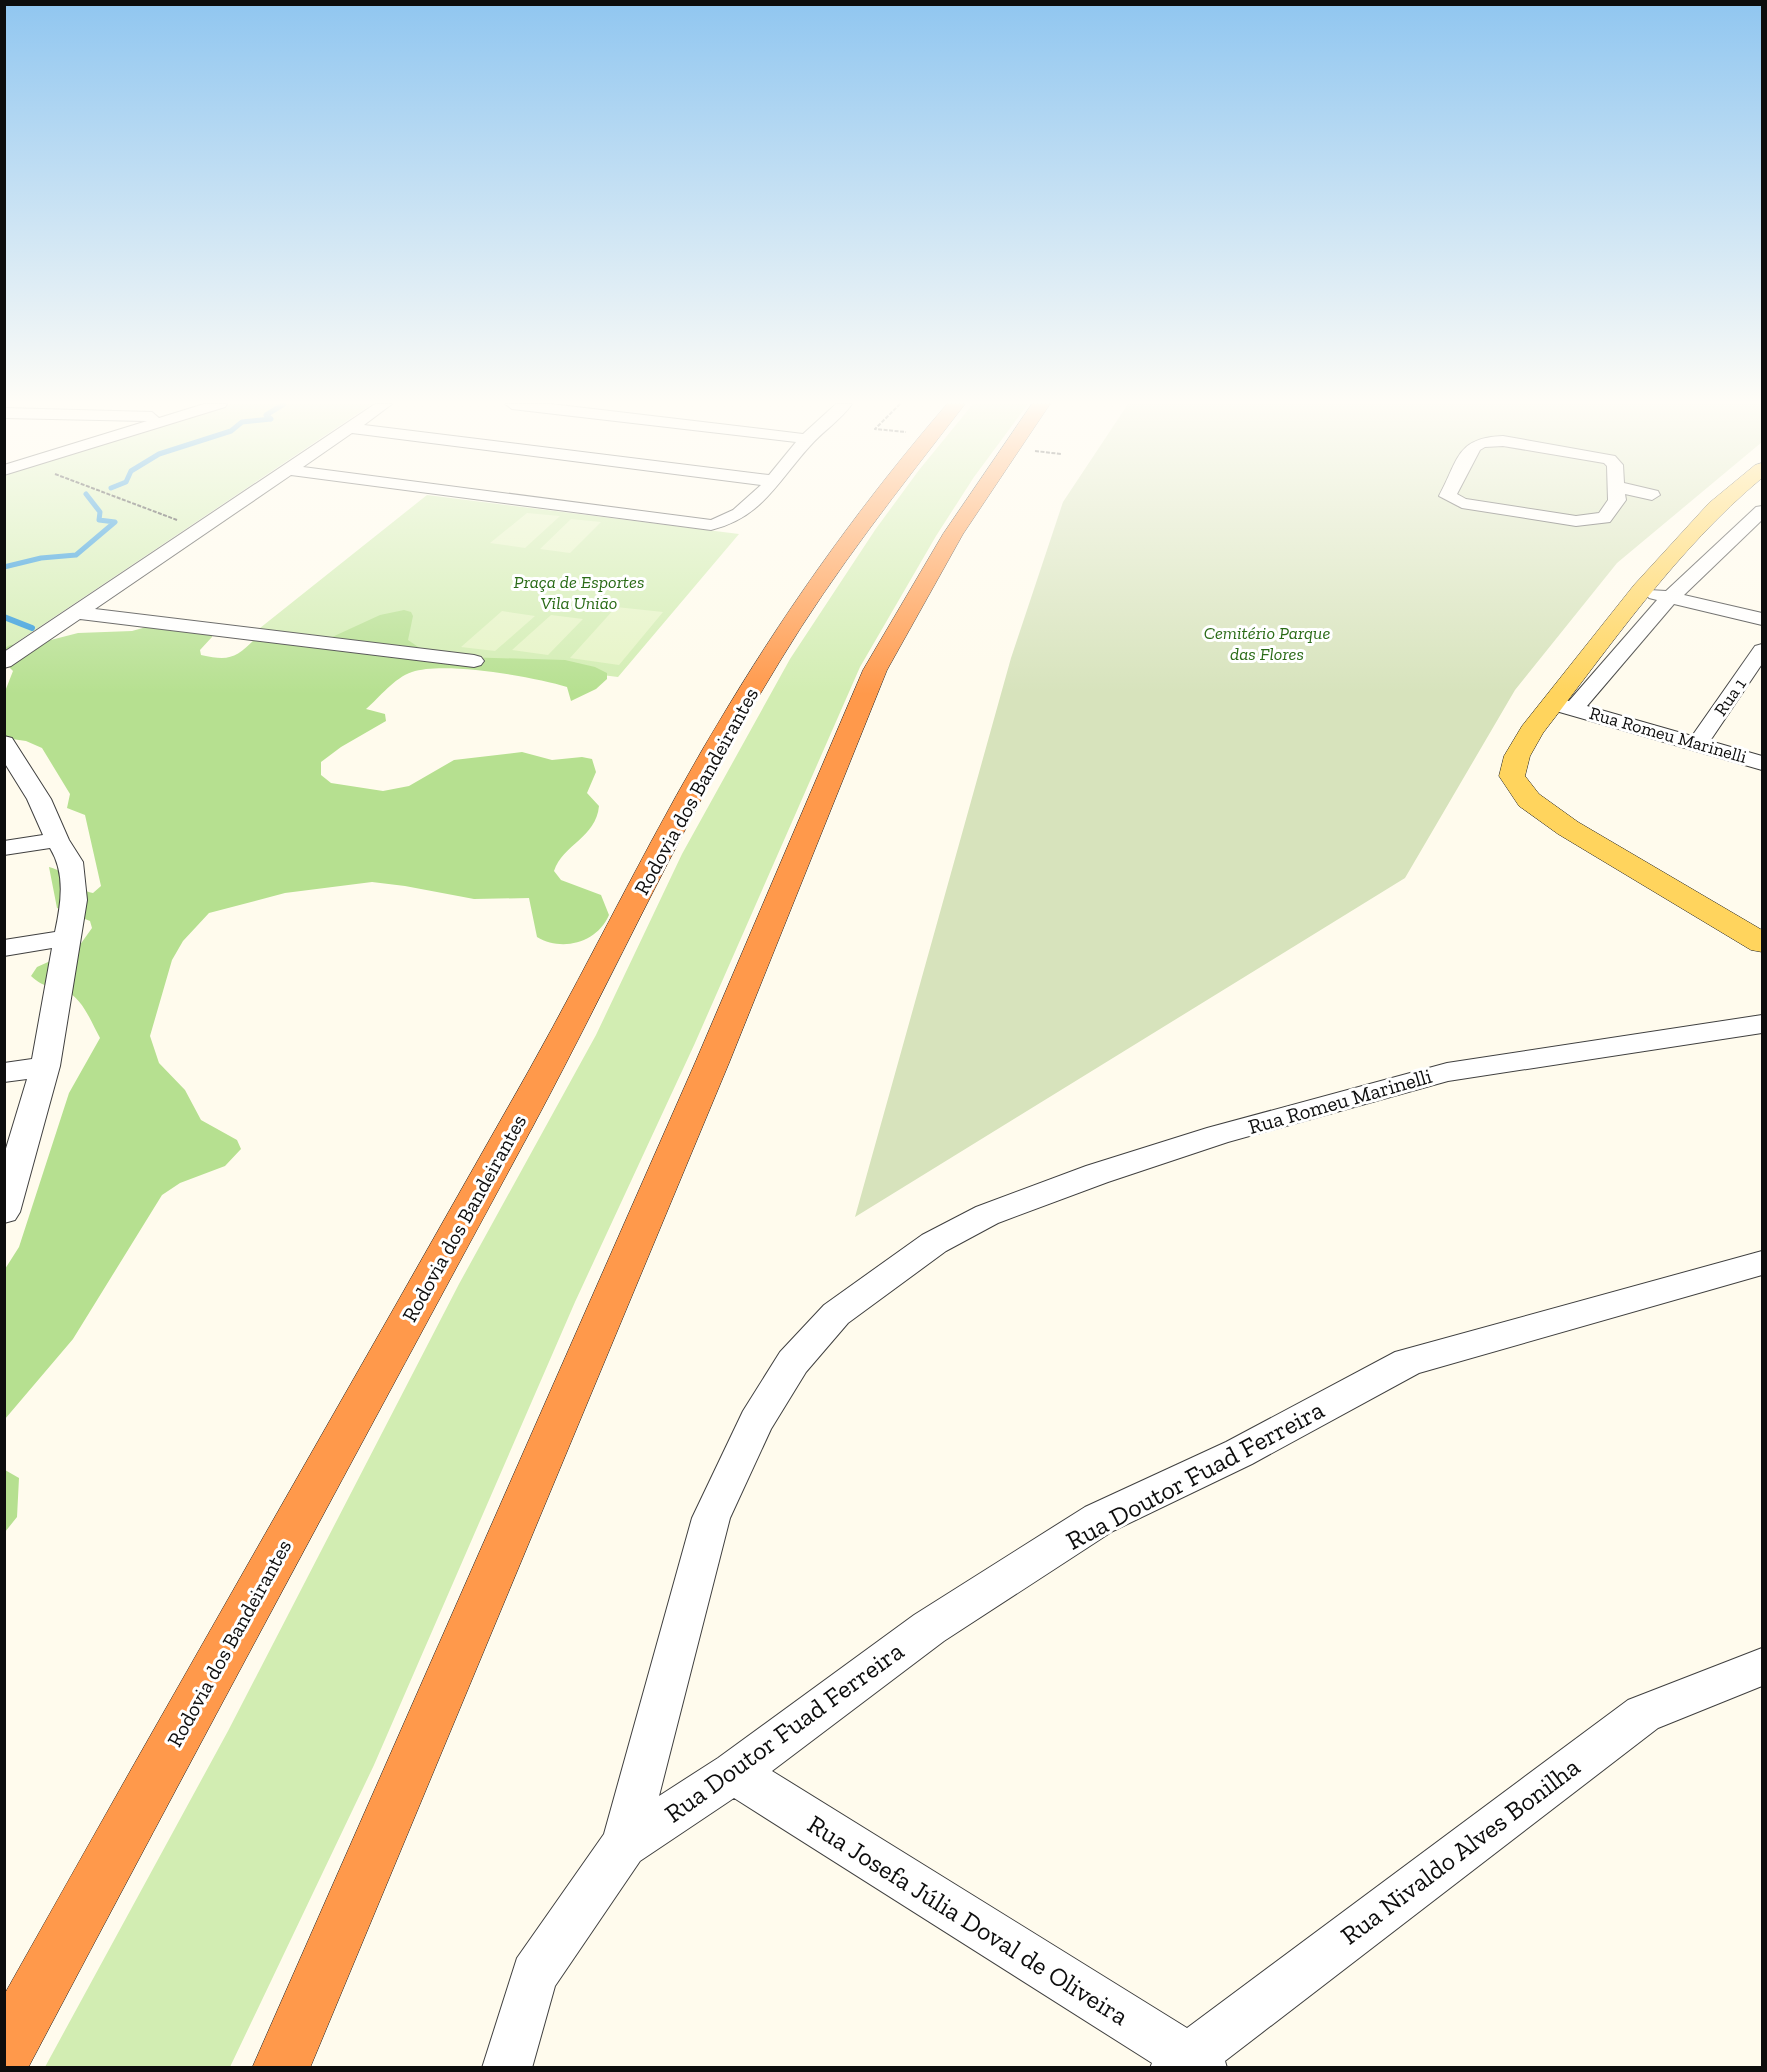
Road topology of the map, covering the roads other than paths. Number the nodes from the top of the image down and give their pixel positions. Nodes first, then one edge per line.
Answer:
1 (243, 501) edge
2 (525, 501) edge
3 (753, 501) edge
4 (879, 501) edge
5 (974, 501) edge
6 (1459, 501) edge
7 (1616, 501) edge
8 (1724, 501) edge
9 (1762, 511) edge
10 (1642, 590) junction
11 (1669, 598) junction
12 (77, 613) junction
13 (1762, 619) edge
14 (1762, 650) edge
15 (474, 661) dead end
16 (4, 662) edge
17 (1551, 702) junction
18 (1574, 708) junction
19 (1698, 744) junction
20 (8, 755) edge
21 (1762, 763) edge
22 (57, 840) junction
23 (4, 848) edge
24 (1737, 928) junction
25 (67, 938) junction
26 (1762, 944) edge
27 (4, 948) edge
28 (1762, 952) edge
29 (1762, 1024) edge
30 (45, 1066) junction
31 (4, 1073) edge
32 (4, 1212) edge
33 (1762, 1263) edge
34 (1762, 1666) edge
35 (734, 1773) junction
36 (624, 1845) junction
37 (4, 2053) edge
38 (1188, 2064) edge
39 (281, 2067) edge
40 (507, 2067) edge

1 - 12 street
2 - 3 street
4 - 37 highway, Rodovia dos Bandeirantes
5 - 39 highway
6 - 7 street
8 - 10 main road
9 - 11 street
10 - 11 street
10 - 17 main road
11 - 13 street
11 - 18 street
12 - 15 street
12 - 16 street
14 - 19 street, Rua 1
17 - 18 street, Rua Romeu Marinelli
17 - 24 main road
18 - 19 street, Rua Romeu Marinelli
19 - 21 street, Rua Romeu Marinelli
20 - 22 street
22 - 23 street
22 - 25 street
24 - 26 main road
24 - 28 main road
25 - 27 street
25 - 30 street
29 - 36 street, Rua Romeu Marinelli
30 - 31 street
30 - 32 street
33 - 35 street, Rua Doutor Fuad Ferreira
34 - 38 street, Rua Nivaldo Alves Bonilha
35 - 36 street, Rua Doutor Fuad Ferreira
35 - 38 street, Rua Josefa Júlia Doval de Oliveira
36 - 40 street

